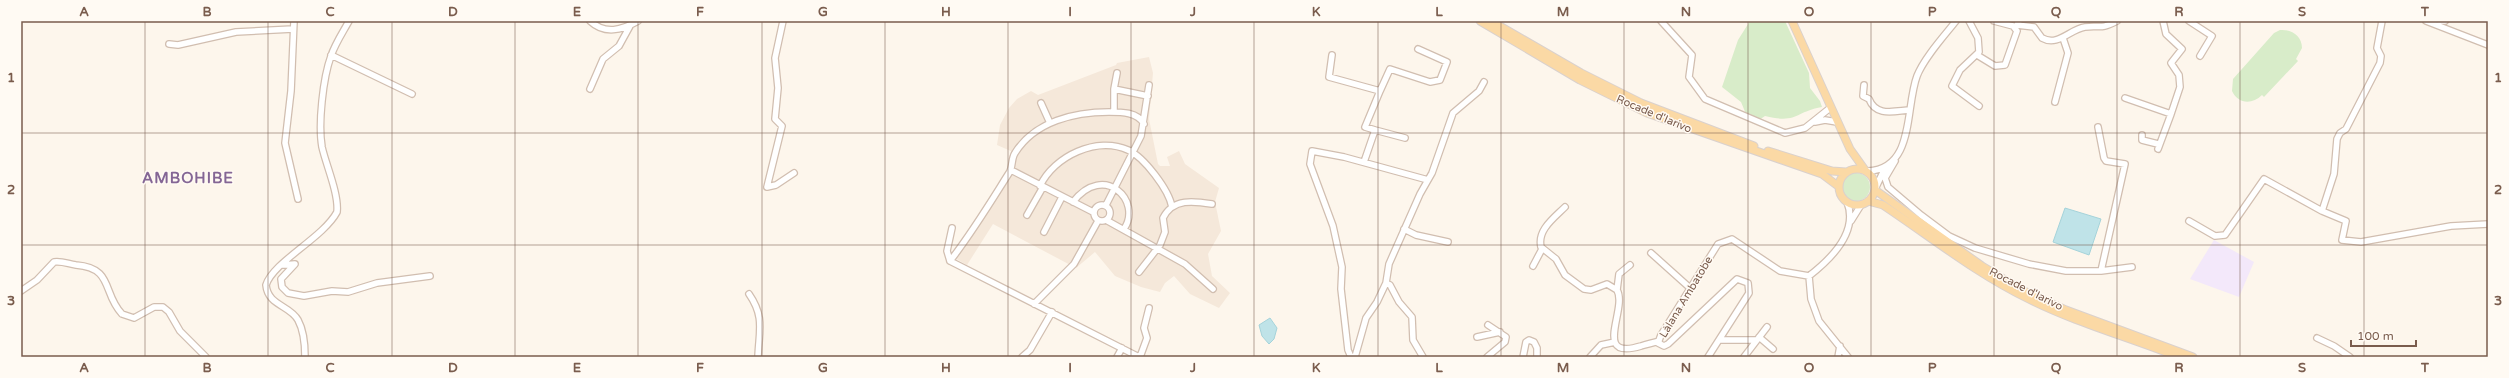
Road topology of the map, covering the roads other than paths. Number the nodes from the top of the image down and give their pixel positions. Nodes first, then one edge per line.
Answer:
1 (294, 21) edge
2 (349, 21) edge
3 (590, 21) edge
4 (638, 21) edge
5 (783, 21) edge
6 (1480, 21) edge
7 (1491, 21) edge
8 (1661, 21) edge
9 (1792, 21) edge
10 (1956, 21) edge
11 (1970, 21) edge
12 (1994, 21) edge
13 (2019, 21) edge
14 (2118, 21) edge
15 (2163, 21) edge
16 (2189, 21) edge
17 (2382, 21) edge
18 (2426, 21) edge
19 (2440, 21) edge
20 (2445, 21) edge
21 (630, 26) junction
22 (293, 29) junction
23 (2063, 38) junction
24 (169, 44) dead end
25 (2488, 45) edge
26 (1418, 49) dead end
27 (331, 55) junction
28 (1332, 55) dead end
29 (1977, 56) junction
30 (2200, 56) dead end
31 (1117, 73) dead end
32 (1484, 82) dead end
33 (1149, 85) dead end
34 (1864, 85) dead end
35 (590, 89) dead end
36 (1114, 89) junction
37 (1380, 91) junction
38 (412, 94) dead end
39 (1148, 96) junction
40 (2125, 98) dead end
41 (2055, 102) dead end
42 (1041, 103) dead end
43 (1979, 106) dead end
44 (1830, 108) junction
45 (1910, 110) junction
46 (1114, 112) junction
47 (2171, 114) junction
48 (1813, 122) junction
49 (1837, 122) junction
50 (1050, 123) junction
51 (1144, 124) junction
52 (2098, 127) dead end
53 (1375, 130) junction
54 (2142, 135) dead end
55 (1405, 138) dead end
56 (1852, 152) junction
57 (1133, 153) junction
58 (1895, 161) junction
59 (1364, 162) junction
60 (1885, 168) junction
61 (1011, 170) junction
62 (1847, 171) junction
63 (1866, 171) junction
64 (794, 173) dead end
65 (1428, 180) junction
66 (1042, 186) junction
67 (1838, 186) junction
68 (1114, 188) junction
69 (1875, 189) junction
70 (1062, 197) junction
71 (298, 199) dead end
72 (1868, 201) junction
73 (1073, 202) junction
74 (1847, 202) junction
75 (1212, 204) dead end
76 (1106, 205) junction
77 (1860, 205) junction
78 (1172, 207) junction
79 (1565, 207) dead end
80 (2322, 211) junction
81 (1093, 212) junction
82 (1027, 215) dead end
83 (1098, 220) junction
84 (1106, 220) junction
85 (2189, 221) dead end
86 (1850, 223) junction
87 (2488, 224) edge
88 (952, 228) dead end
89 (1124, 229) junction
90 (1404, 229) junction
91 (1044, 232) dead end
92 (1448, 242) dead end
93 (1157, 248) junction
94 (1542, 249) junction
95 (1651, 253) dead end
96 (950, 261) junction
97 (281, 265) junction
98 (1630, 265) dead end
99 (1533, 266) dead end
100 (2132, 267) dead end
101 (2103, 269) junction
102 (1140, 272) dead end
103 (430, 276) dead end
104 (1809, 276) junction
105 (1386, 283) junction
106 (1690, 288) junction
107 (1212, 289) dead end
108 (21, 290) edge
109 (1618, 290) junction
110 (749, 294) dead end
111 (1034, 304) junction
112 (1149, 308) dead end
113 (1052, 312) junction
114 (1488, 325) dead end
115 (1767, 327) dead end
116 (1500, 332) junction
117 (1478, 337) dead end
118 (1758, 338) junction
119 (2317, 338) dead end
120 (1659, 340) junction
121 (1718, 340) junction
122 (1615, 342) junction
123 (1840, 346) junction
124 (1122, 348) junction
125 (1774, 349) dead end
126 (1030, 350) junction
127 (206, 357) edge
128 (305, 357) edge
129 (758, 357) edge
130 (1022, 357) edge
131 (1029, 357) edge
132 (1117, 357) edge
133 (1140, 357) edge
134 (1351, 357) edge
135 (1356, 357) edge
136 (1423, 357) edge
137 (1487, 357) edge
138 (1523, 357) edge
139 (1537, 357) edge
140 (1590, 357) edge
141 (1708, 357) edge
142 (1744, 357) edge
143 (1838, 357) edge
144 (1848, 357) edge
145 (2180, 357) edge
146 (2193, 357) edge
147 (2350, 357) edge

1 - 22 street
2 - 27 street
3 - 21 street
4 - 21 street
5 - 64 street
6 - 67 main road, Rocade d'Iarivo
7 - 62 main road, Rocade d'Iarivo
8 - 48 street
9 - 44 main road
10 - 45 street
11 - 29 street
12 - 29 street
13 - 23 street
14 - 23 street
15 - 47 street
16 - 30 street
17 - 80 street
18 - 25 street
19 - 20 street
21 - 35 street
22 - 24 street
22 - 71 street
23 - 41 street
26 - 37 street
27 - 38 street
27 - 97 street
28 - 37 street
29 - 43 street
31 - 36 street
32 - 65 street
33 - 39 street
34 - 45 street
36 - 39 street
36 - 46 street
37 - 53 street
39 - 51 street
40 - 47 street
42 - 50 street
44 - 48 street
44 - 49 main road
45 - 58 street
46 - 50 street
46 - 51 street
47 - 54 street
48 - 49 street
49 - 56 main road
50 - 61 street
51 - 57 street
52 - 101 street
53 - 55 street
53 - 59 street
56 - 62 main road
56 - 63 main road
57 - 66 street
57 - 68 street
57 - 78 street
58 - 60 street
58 - 101 street
59 - 65 street
59 - 134 street
60 - 63 street
60 - 69 street
61 - 66 street
61 - 96 street
62 - 63 main road
62 - 67 main road
63 - 69 main road
65 - 90 street
66 - 70 street
66 - 82 street
67 - 74 main road
68 - 73 street
68 - 76 street
68 - 89 street
69 - 72 main road
69 - 146 main road, Rocade d'Iarivo
70 - 73 street
70 - 91 street
72 - 77 main road
72 - 145 main road, Rocade d'Iarivo
73 - 81 street
74 - 77 main road
74 - 86 street
75 - 78 street
76 - 81 street
76 - 84 street
77 - 86 street
78 - 93 street
79 - 94 street
80 - 85 street
80 - 87 street
81 - 83 street
83 - 84 street
83 - 111 street
84 - 89 street
86 - 104 street
88 - 96 street
89 - 93 street
90 - 92 street
90 - 105 street
93 - 102 street
93 - 107 street
94 - 99 street
94 - 109 street
95 - 106 street
96 - 111 street
97 - 103 street
97 - 128 street
98 - 109 street
100 - 101 street
104 - 106 street, Làlana Ambatobe
104 - 123 street
105 - 135 street
105 - 136 street
106 - 120 street, Làlana Ambatobe
108 - 127 street
109 - 122 street
110 - 129 street
111 - 113 street
112 - 133 street
113 - 124 street
113 - 126 street
114 - 116 street
115 - 118 street
116 - 117 street
116 - 137 street
118 - 121 street
118 - 125 street
118 - 142 street
119 - 147 street
120 - 121 street, Làlana Ambatobe
120 - 122 street
121 - 141 street, Làlana Ambatobe
122 - 140 street
123 - 143 street
123 - 144 street
124 - 132 street
124 - 133 street
126 - 130 street
126 - 131 street
138 - 139 street

